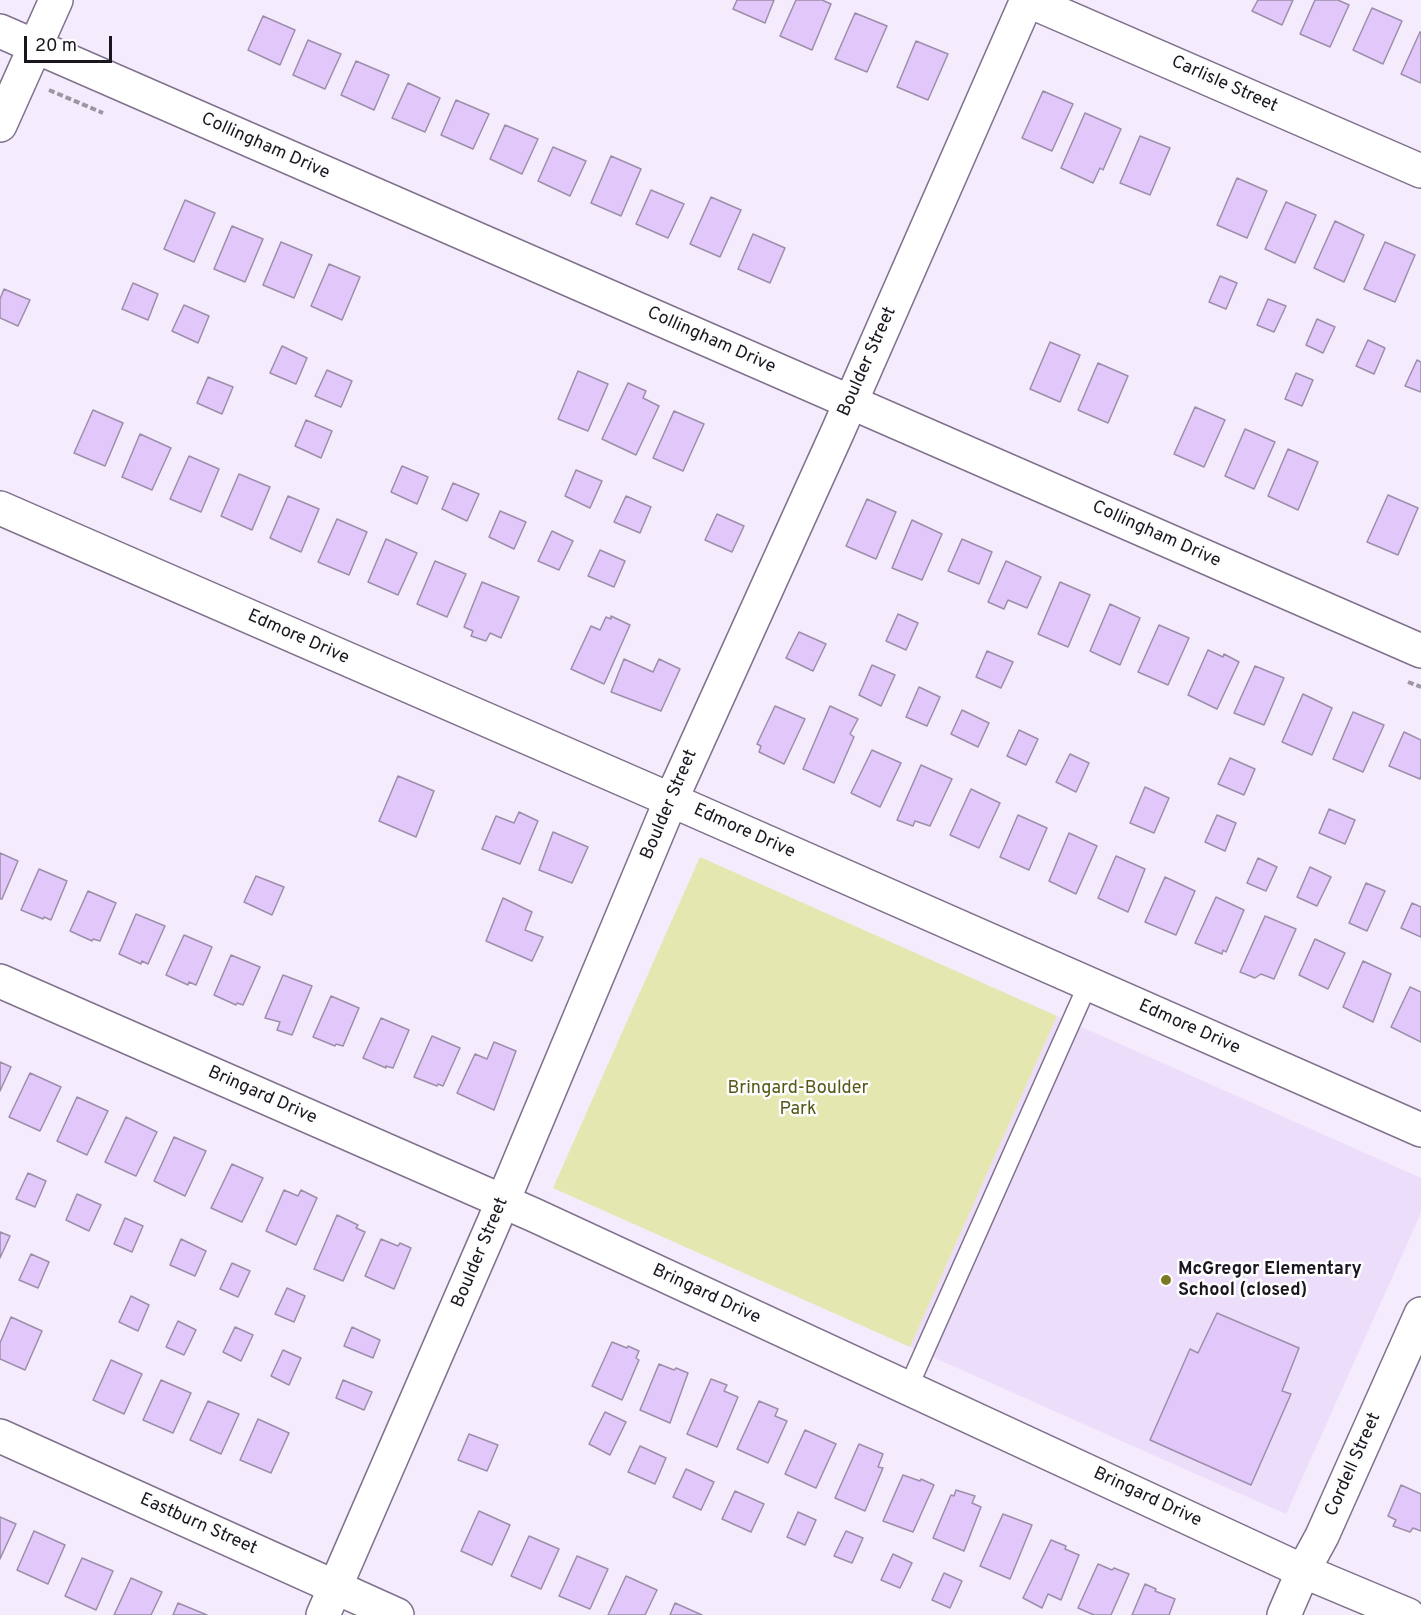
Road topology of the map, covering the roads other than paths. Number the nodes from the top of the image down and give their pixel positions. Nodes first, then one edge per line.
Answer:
1 (56, 0) edge
2 (1027, 0) edge
3 (0, 31) edge
4 (35, 47) junction
5 (0, 125) edge
6 (1421, 171) edge
7 (851, 401) junction
8 (0, 508) edge
9 (1421, 651) edge
10 (671, 800) junction
11 (0, 981) edge
12 (1088, 984) junction
13 (1421, 1130) edge
14 (503, 1201) junction
15 (1421, 1314) edge
16 (908, 1388) junction
17 (0, 1436) edge
18 (1303, 1571) junction
19 (329, 1601) edge
20 (397, 1615) edge
21 (1284, 1615) edge
22 (1408, 1615) edge

1 - 4 street
2 - 6 street, Carlisle Street
2 - 7 street, Boulder Street
3 - 4 street, Collingham Drive
4 - 5 street
4 - 7 street, Collingham Drive
7 - 9 street, Collingham Drive
7 - 10 street, Boulder Street
8 - 10 street, Edmore Drive
10 - 12 street, Edmore Drive
10 - 14 street, Boulder Street
11 - 14 street, Bringard Drive
12 - 13 street, Edmore Drive
12 - 16 lane
14 - 16 street, Bringard Drive
14 - 19 street, Boulder Street
15 - 18 street, Cordell Street
16 - 18 street, Bringard Drive
17 - 19 street, Eastburn Street
18 - 21 street, Cordell Street
18 - 22 street, Bringard Drive
19 - 20 street, Eastburn Street

